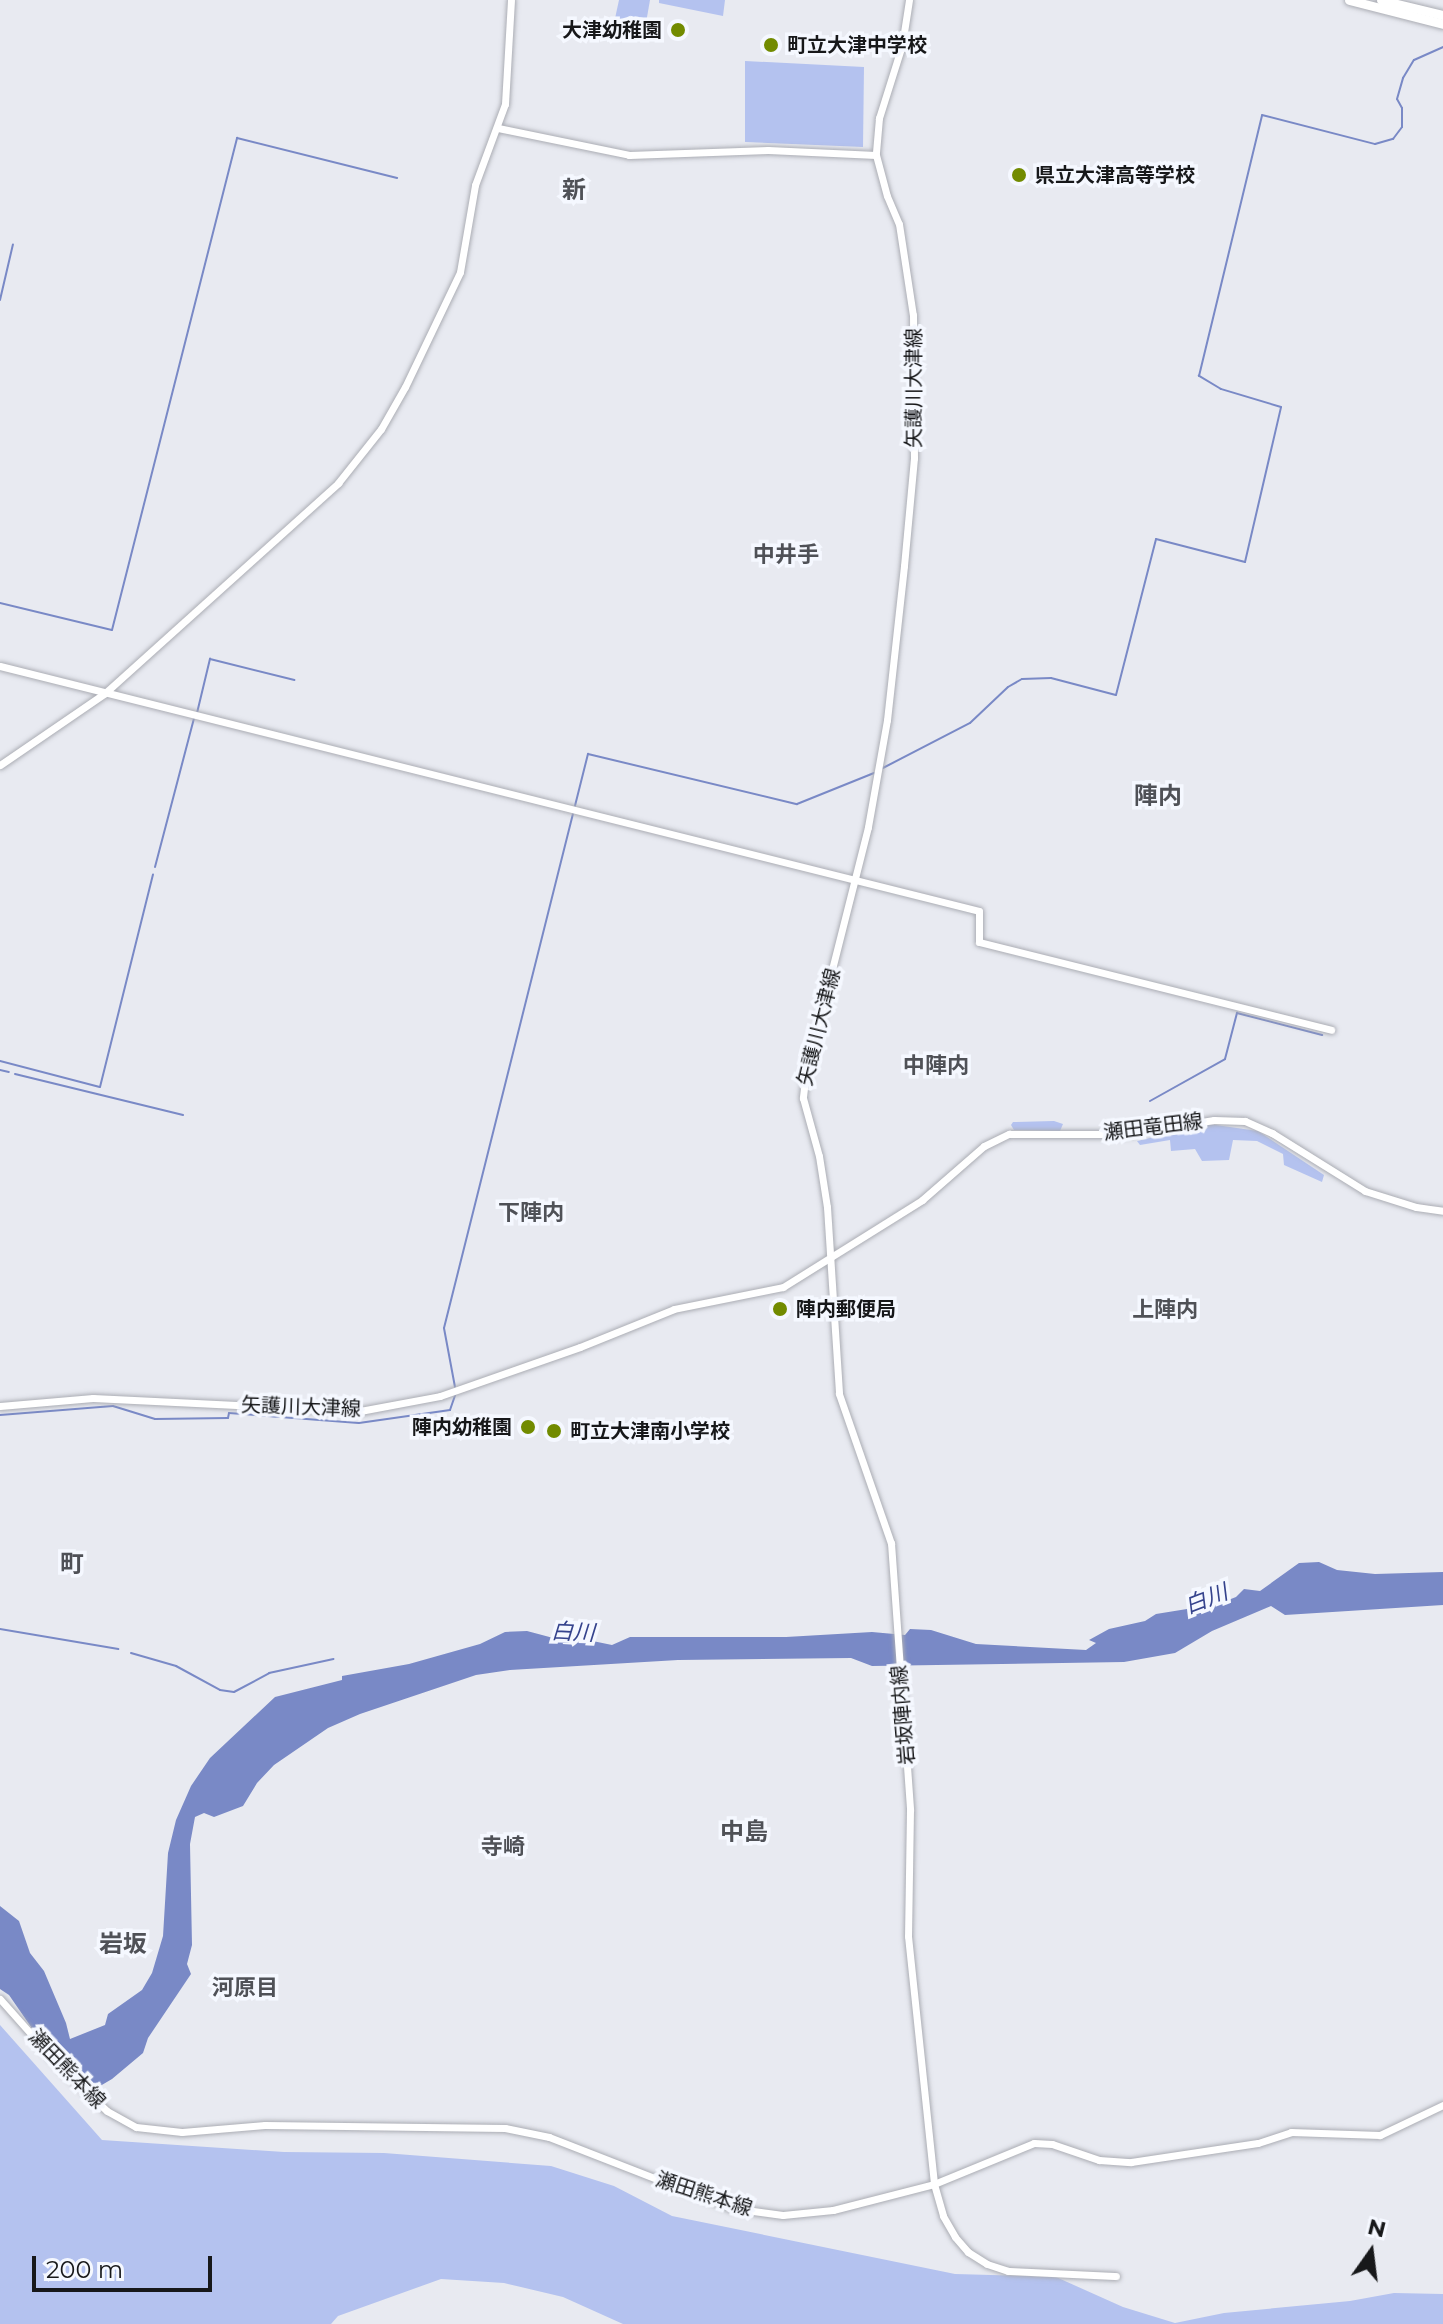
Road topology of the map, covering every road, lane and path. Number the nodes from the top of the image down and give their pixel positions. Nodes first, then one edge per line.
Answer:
1 (511, 0) edge
2 (909, 0) edge
3 (1349, 0) edge
4 (1381, 0) edge
5 (1443, 15) edge
6 (1443, 24) edge
7 (498, 128) junction
8 (876, 155) junction
9 (0, 666) edge
10 (105, 693) junction
11 (0, 765) edge
12 (856, 882) junction
13 (1331, 1030) dead end
14 (1443, 1211) edge
15 (830, 1254) junction
16 (0, 1406) edge
17 (0, 1999) edge
18 (1443, 2105) edge
19 (934, 2184) junction
20 (1116, 2276) dead end

1 - 7 main road
2 - 8 main road, 矢護川大津線
3 - 6 highway
4 - 5 highway
7 - 8 main road
7 - 10 main road
8 - 12 main road, 矢護川大津線
9 - 10 main road
10 - 11 main road
10 - 12 main road
12 - 13 main road
12 - 15 main road, 矢護川大津線
14 - 15 main road, 瀬田竜田線
15 - 16 main road, 矢護川大津線
15 - 19 main road, 岩坂陣内線
17 - 19 main road, 瀬田熊本線
18 - 19 main road, 瀬田熊本線
19 - 20 main road, 岩坂陣内線

